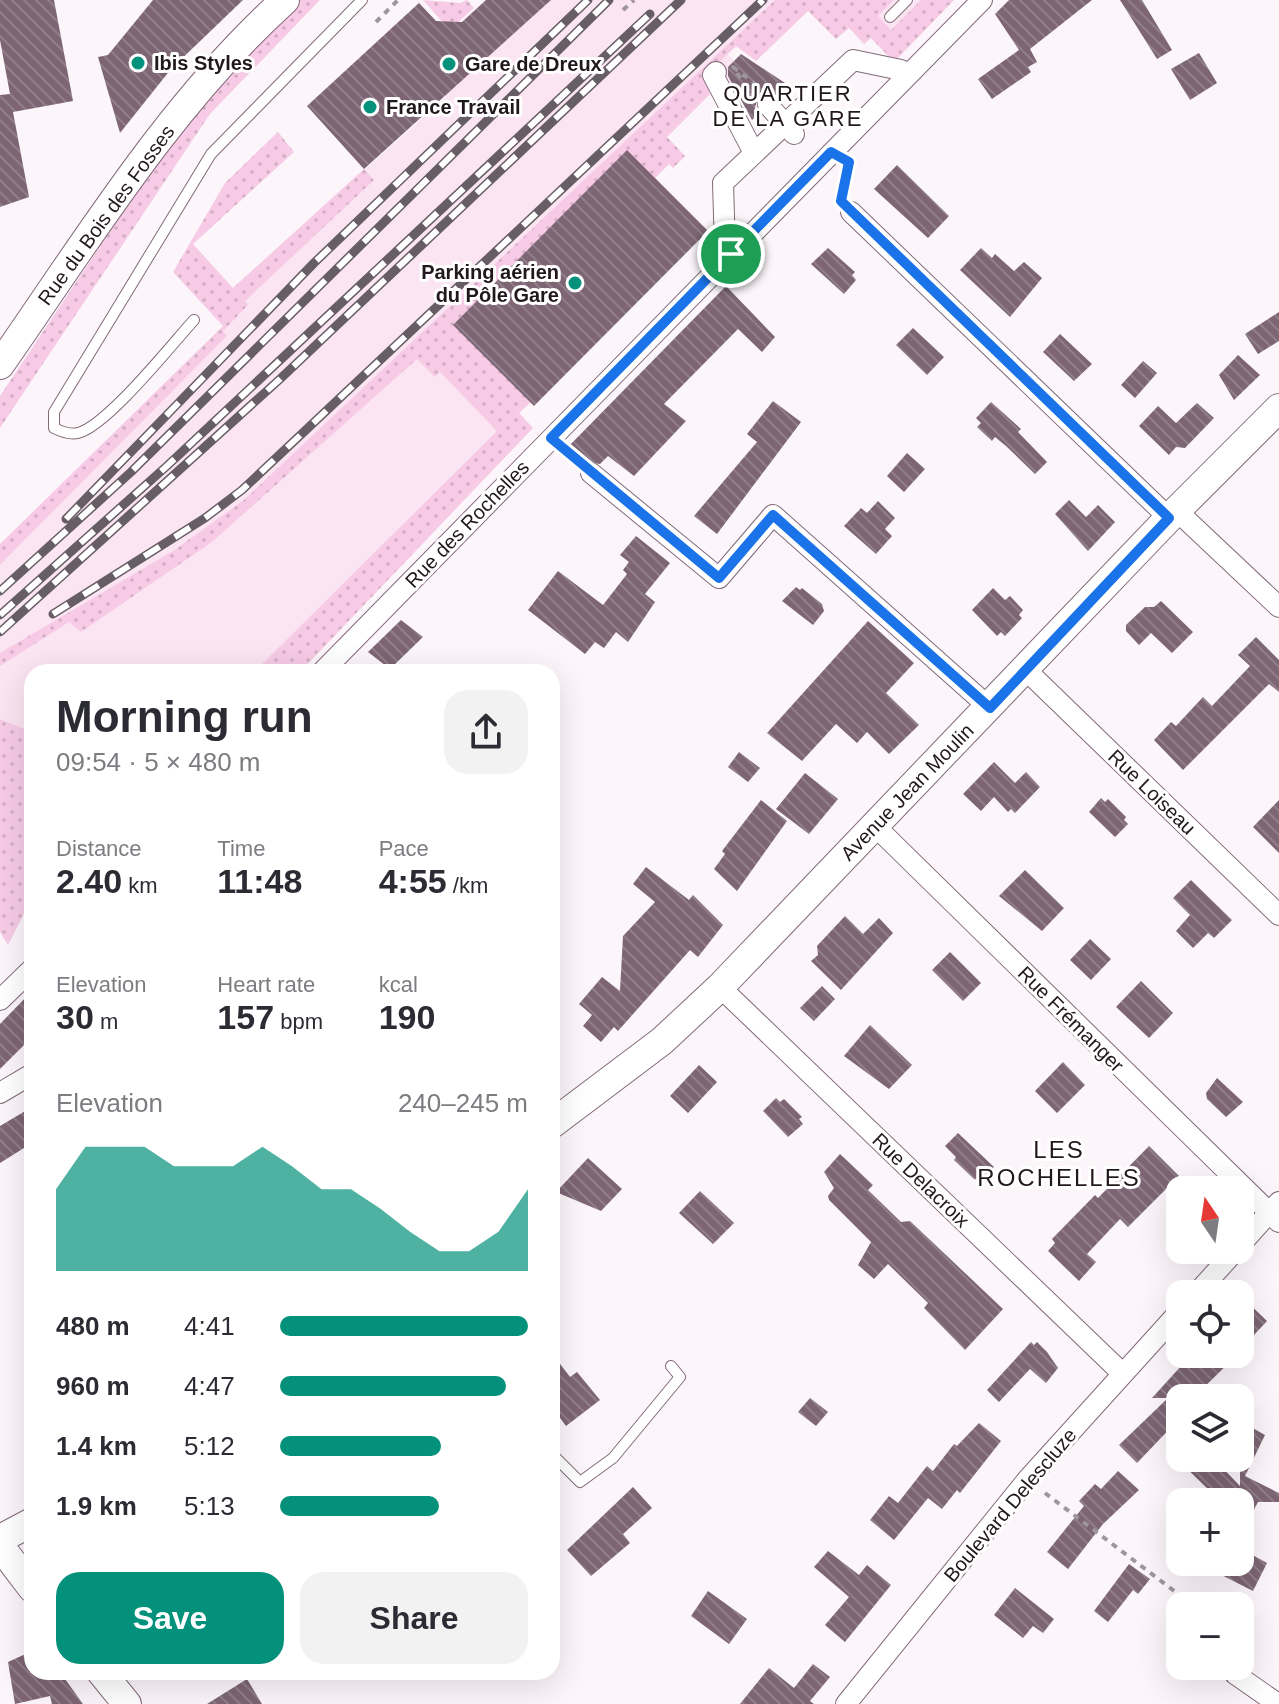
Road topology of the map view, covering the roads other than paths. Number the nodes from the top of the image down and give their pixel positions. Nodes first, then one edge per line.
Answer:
1 (269, 0) edge
2 (285, 0) edge
3 (362, 0) edge
4 (907, 0) edge
5 (982, 0) edge
6 (890, 17) dead end
7 (724, 70) road end
8 (901, 70) dead end
9 (767, 99) road end
10 (794, 134) dead end
11 (754, 153) junction
12 (851, 212) road end
13 (725, 249) dead end
14 (194, 320) dead end
15 (0, 342) edge
16 (0, 365) edge
17 (1279, 408) edge
18 (591, 473) dead end
19 (1173, 514) junction
20 (1279, 607) edge
21 (330, 664) edge
22 (1026, 670) junction
23 (990, 708) junction
24 (874, 825) junction
25 (1279, 915) edge
26 (17, 978) edge
27 (720, 987) junction
28 (0, 1000) edge
29 (24, 1079) edge
30 (0, 1093) edge
31 (560, 1118) edge
32 (1276, 1212) edge
33 (1254, 1232) edge
34 (1223, 1264) edge
35 (1209, 1280) edge
36 (1166, 1326) edge
37 (671, 1366) dead end
38 (1123, 1374) junction
39 (560, 1462) edge
40 (24, 1526) edge
41 (0, 1539) edge
42 (0, 1546) edge
43 (24, 1578) edge
44 (108, 1680) edge
45 (1244, 1680) edge
46 (127, 1704) edge
47 (846, 1704) edge
48 (1278, 1704) edge

1 - 15 street, Rue du Bois des Fosses
2 - 16 street, Rue du Bois des Fosses
3 - 14 lane
4 - 6 lane
5 - 21 street, Rue des Rochelles
7 - 11 street
8 - 11 street
9 - 10 street
11 - 13 street
12 - 19 street
17 - 19 street, Avenue Jean Moulin
18 - 23 street
19 - 20 street
19 - 22 street, Avenue Jean Moulin
22 - 23 street, Avenue Jean Moulin
22 - 25 street, Rue Loiseau
23 - 24 street, Avenue Jean Moulin
24 - 27 street, Avenue Jean Moulin
24 - 32 street, Rue Frémanger
26 - 28 street
27 - 31 street, Avenue Jean Moulin
27 - 38 street, Rue Delacroix
29 - 30 street
32 - 33 street
34 - 35 street
36 - 38 street, Boulevard Delescluze
37 - 39 lane
38 - 47 street, Boulevard Delescluze
40 - 41 street
42 - 43 street
44 - 46 street
45 - 48 street

